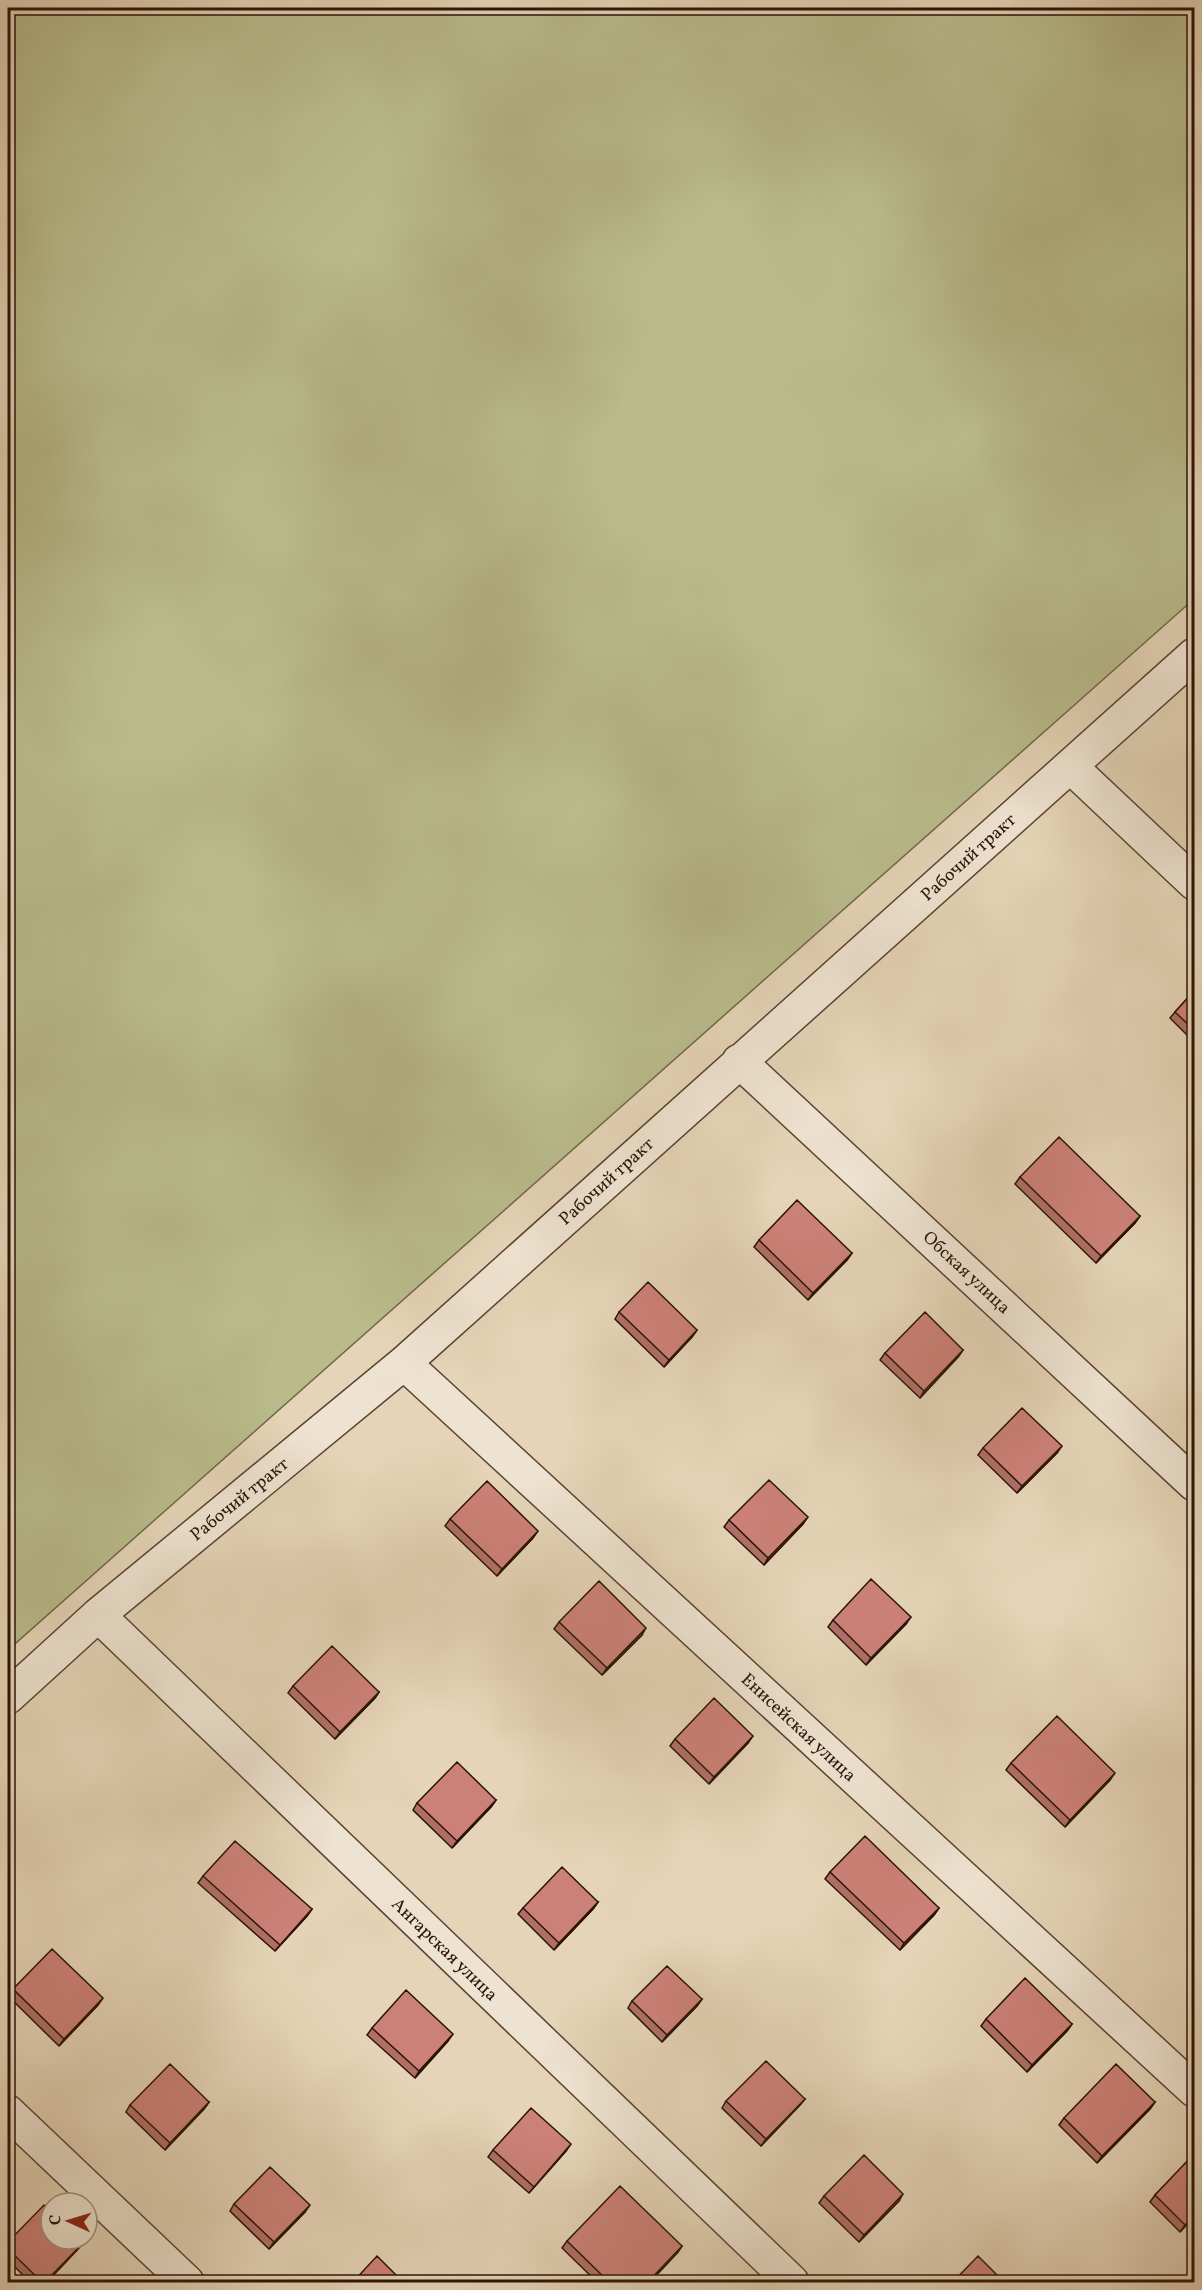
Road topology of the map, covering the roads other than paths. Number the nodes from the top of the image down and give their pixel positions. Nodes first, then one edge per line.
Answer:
1 (1194, 654) edge
2 (1070, 766) junction
3 (1194, 883) edge
4 (739, 1061) junction
5 (404, 1363) junction
6 (1194, 1484) edge
7 (98, 1615) junction
8 (8, 1697) edge
9 (1194, 2090) edge
10 (8, 2112) edge
11 (187, 2283) edge
12 (792, 2283) edge

1 - 2 street, Рабочий тракт
2 - 3 street
2 - 4 street, Рабочий тракт
4 - 5 street, Рабочий тракт
4 - 6 street, Обская улица
5 - 7 street, Рабочий тракт
5 - 9 street, Енисейская улица
7 - 8 street, Рабочий тракт
7 - 12 street, Ангарская улица
10 - 11 street

